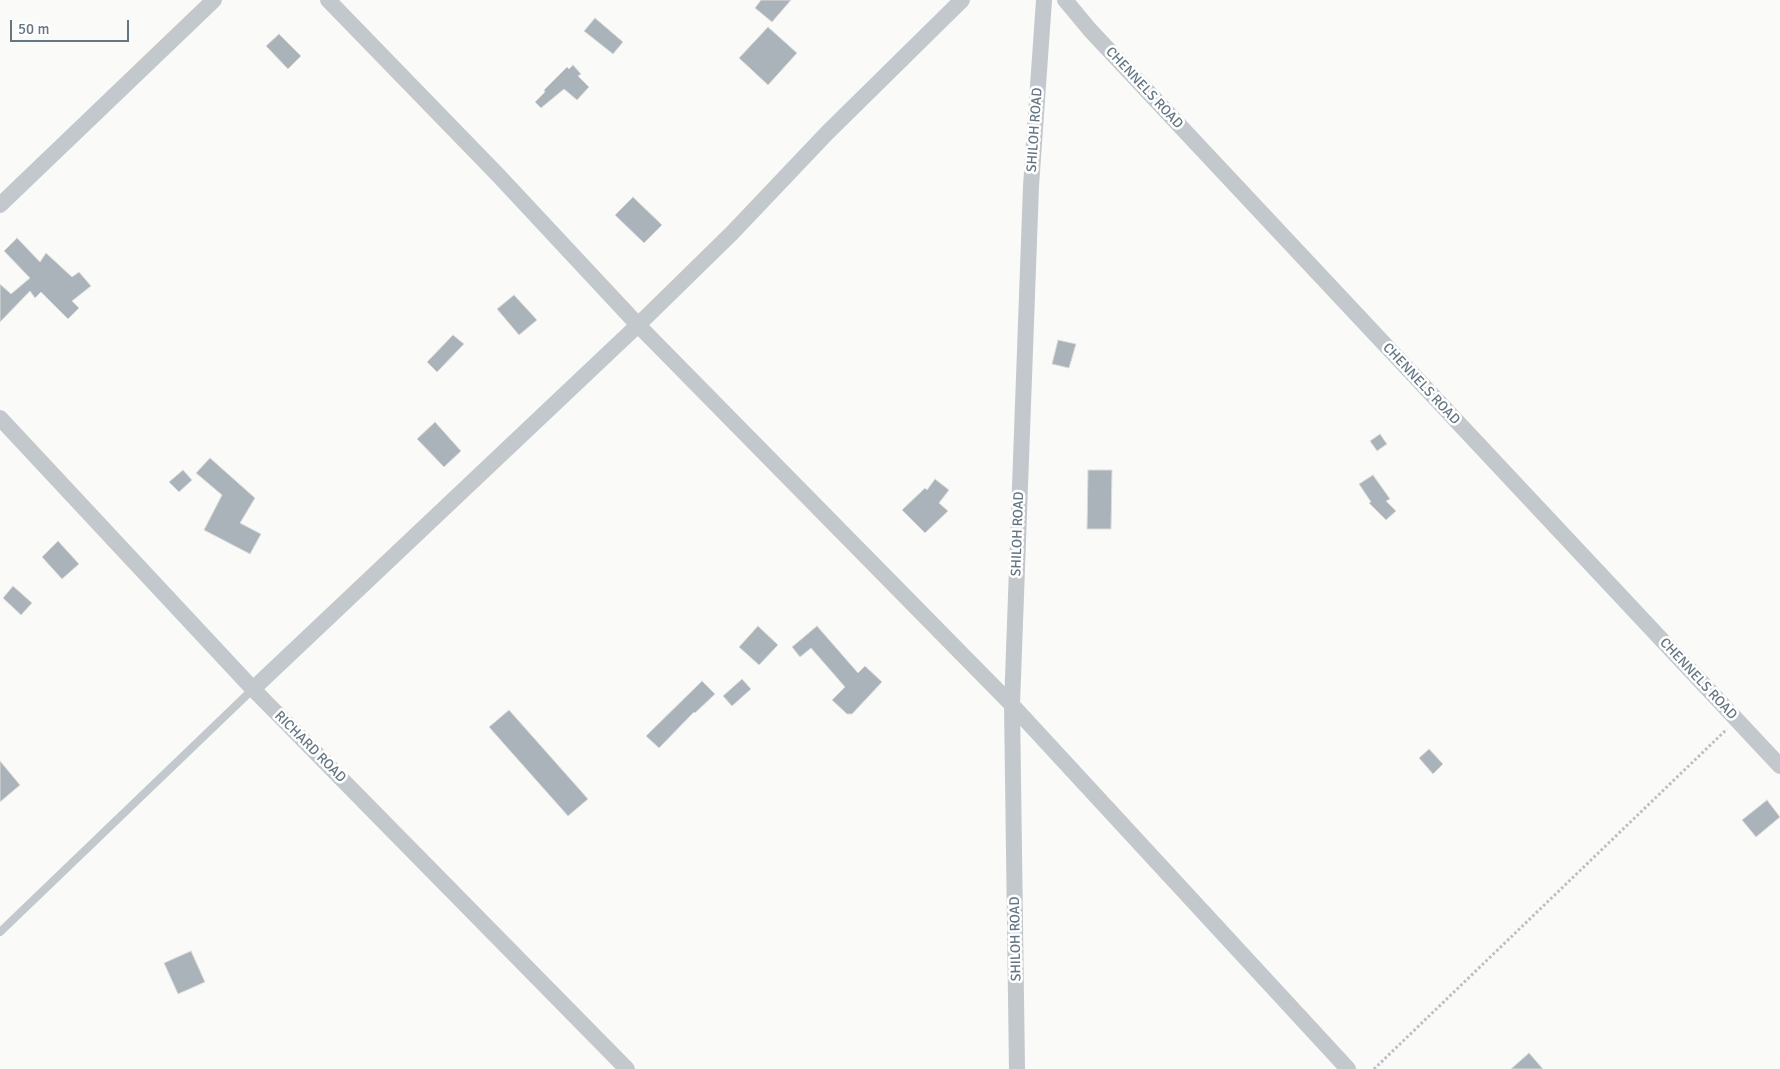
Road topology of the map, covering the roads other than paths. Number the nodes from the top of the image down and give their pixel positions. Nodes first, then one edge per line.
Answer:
1 (214, 0) edge
2 (328, 0) edge
3 (962, 0) edge
4 (1044, 0) edge
5 (1065, 0) edge
6 (0, 205) edge
7 (638, 325) junction
8 (0, 418) edge
9 (253, 689) junction
10 (1012, 705) junction
11 (1780, 766) edge
12 (0, 932) edge
13 (628, 1069) edge
14 (1017, 1069) edge
15 (1348, 1069) edge

1 - 6 street
2 - 7 street
3 - 7 street
4 - 10 street, SHILOH ROAD
5 - 11 street, CHENNELS ROAD
7 - 9 street
7 - 10 street
8 - 9 street, RICHARD ROAD
9 - 12 lane
9 - 13 street, RICHARD ROAD
10 - 14 street, SHILOH ROAD
10 - 15 street

